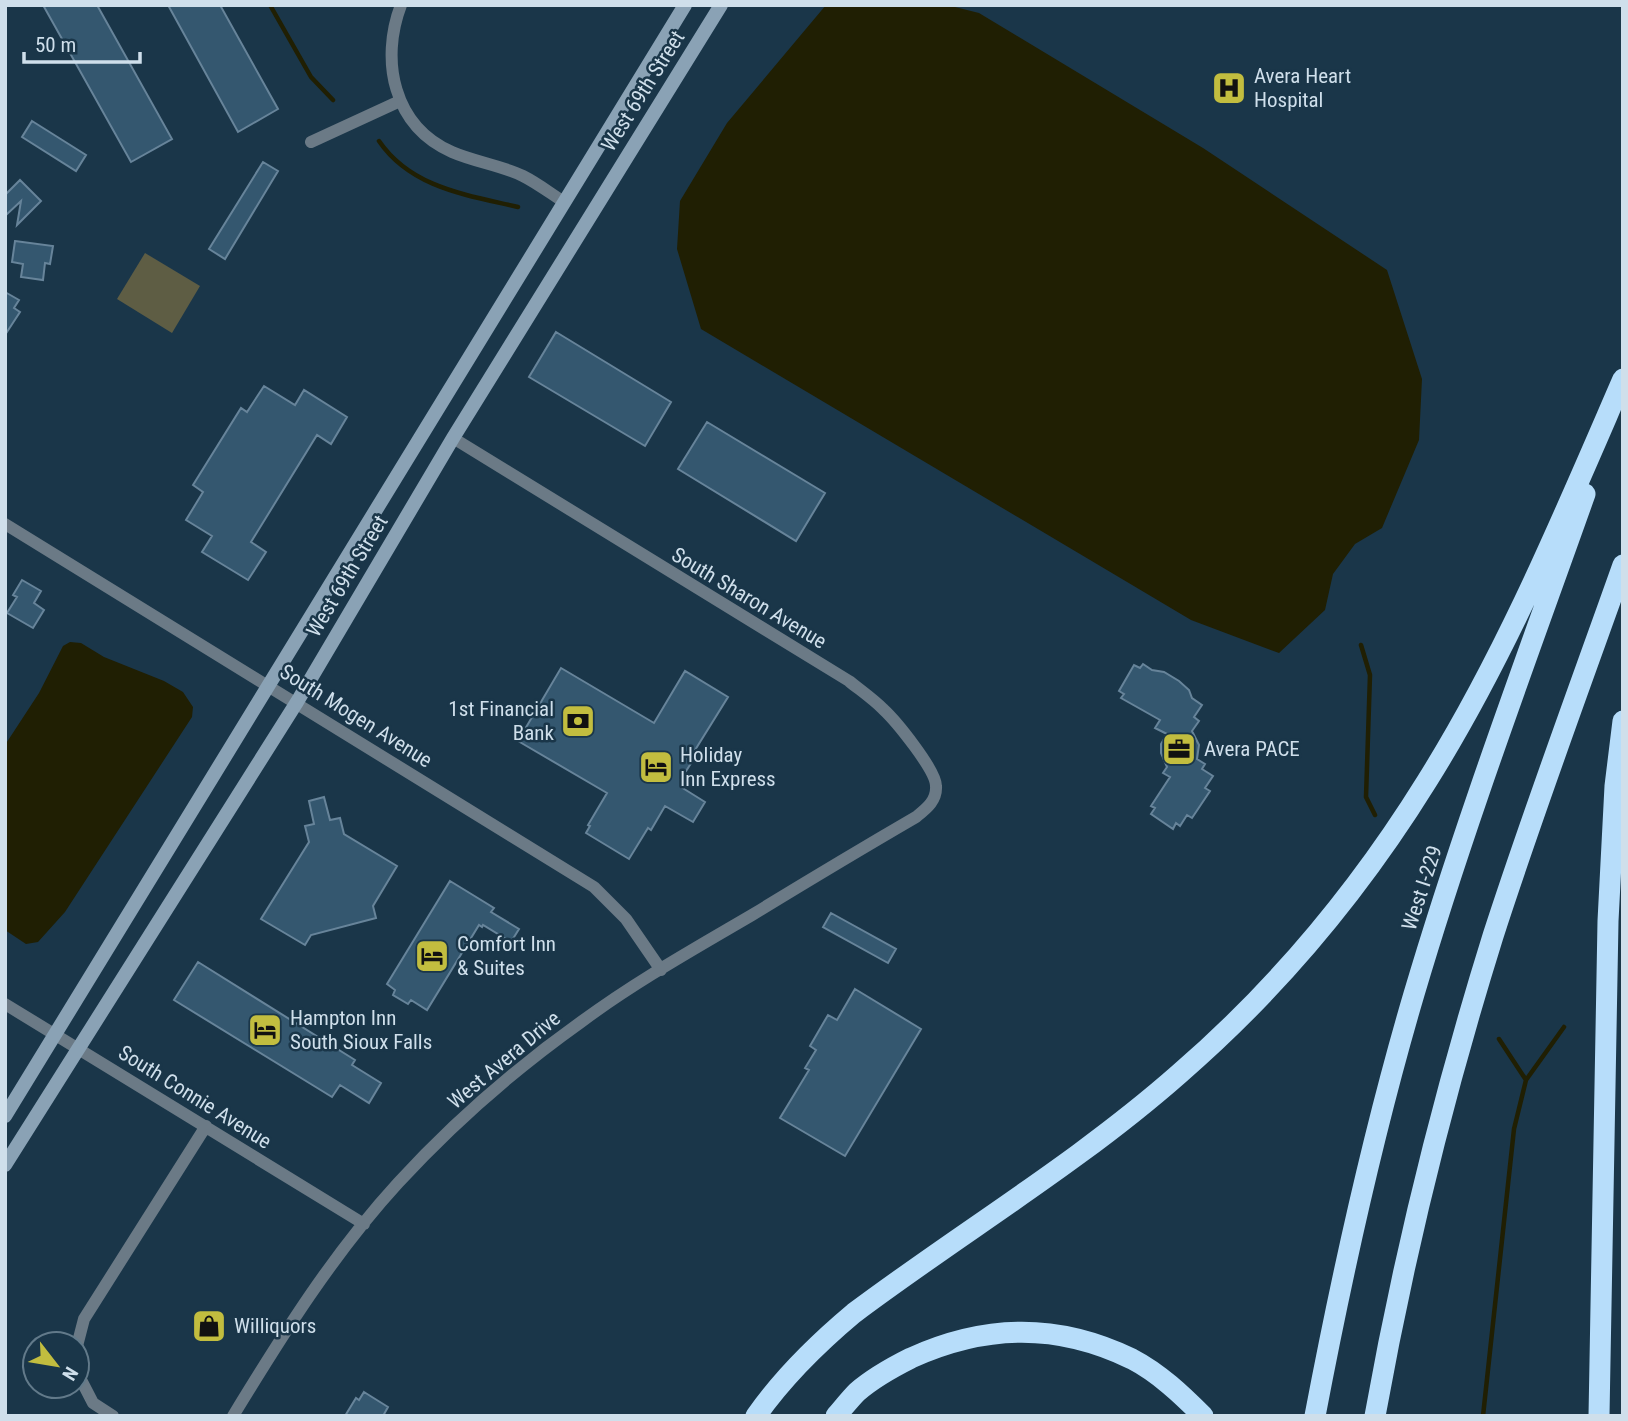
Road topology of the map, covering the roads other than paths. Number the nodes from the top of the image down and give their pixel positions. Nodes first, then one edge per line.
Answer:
1 (401, 5) edge
2 (685, 5) edge
3 (720, 5) edge
4 (400, 102) junction
5 (311, 142) dead end
6 (564, 202) junction
7 (1623, 379) edge
8 (1623, 390) edge
9 (453, 438) junction
10 (5, 524) edge
11 (1623, 565) edge
12 (270, 686) junction
13 (297, 702) junction
14 (1623, 721) edge
15 (891, 832) joint
16 (661, 970) junction
17 (5, 1004) edge
18 (56, 1034) junction
19 (79, 1049) junction
20 (5, 1116) edge
21 (206, 1126) junction
22 (5, 1165) edge
23 (364, 1224) junction
24 (113, 1416) edge
25 (233, 1416) edge
26 (756, 1416) edge
27 (836, 1416) edge
28 (1203, 1416) edge
29 (1315, 1416) edge
30 (1375, 1416) edge
31 (1599, 1416) edge

1 - 4 street
2 - 6 street, West 69th Street
3 - 9 street, West 69th Street
4 - 5 street
4 - 6 street
6 - 12 street, West 69th Street
7 - 26 highway
8 - 29 highway, West I-229
9 - 13 street, West 69th Street
9 - 15 street, South Sharon Avenue
10 - 12 street, South Mogen Avenue
11 - 30 highway
12 - 13 street, South Mogen Avenue
12 - 18 street, West 69th Street
13 - 16 street, South Mogen Avenue
13 - 19 street, West 69th Street
14 - 31 highway
15 - 16 street, West Avera Drive
16 - 23 street, West Avera Drive
17 - 18 street, South Connie Avenue
18 - 19 street, South Connie Avenue
18 - 20 street, West 69th Street
19 - 21 street, South Connie Avenue
19 - 22 street, West 69th Street
21 - 23 street, South Connie Avenue
21 - 24 street
23 - 25 street, West Avera Drive
27 - 28 highway

